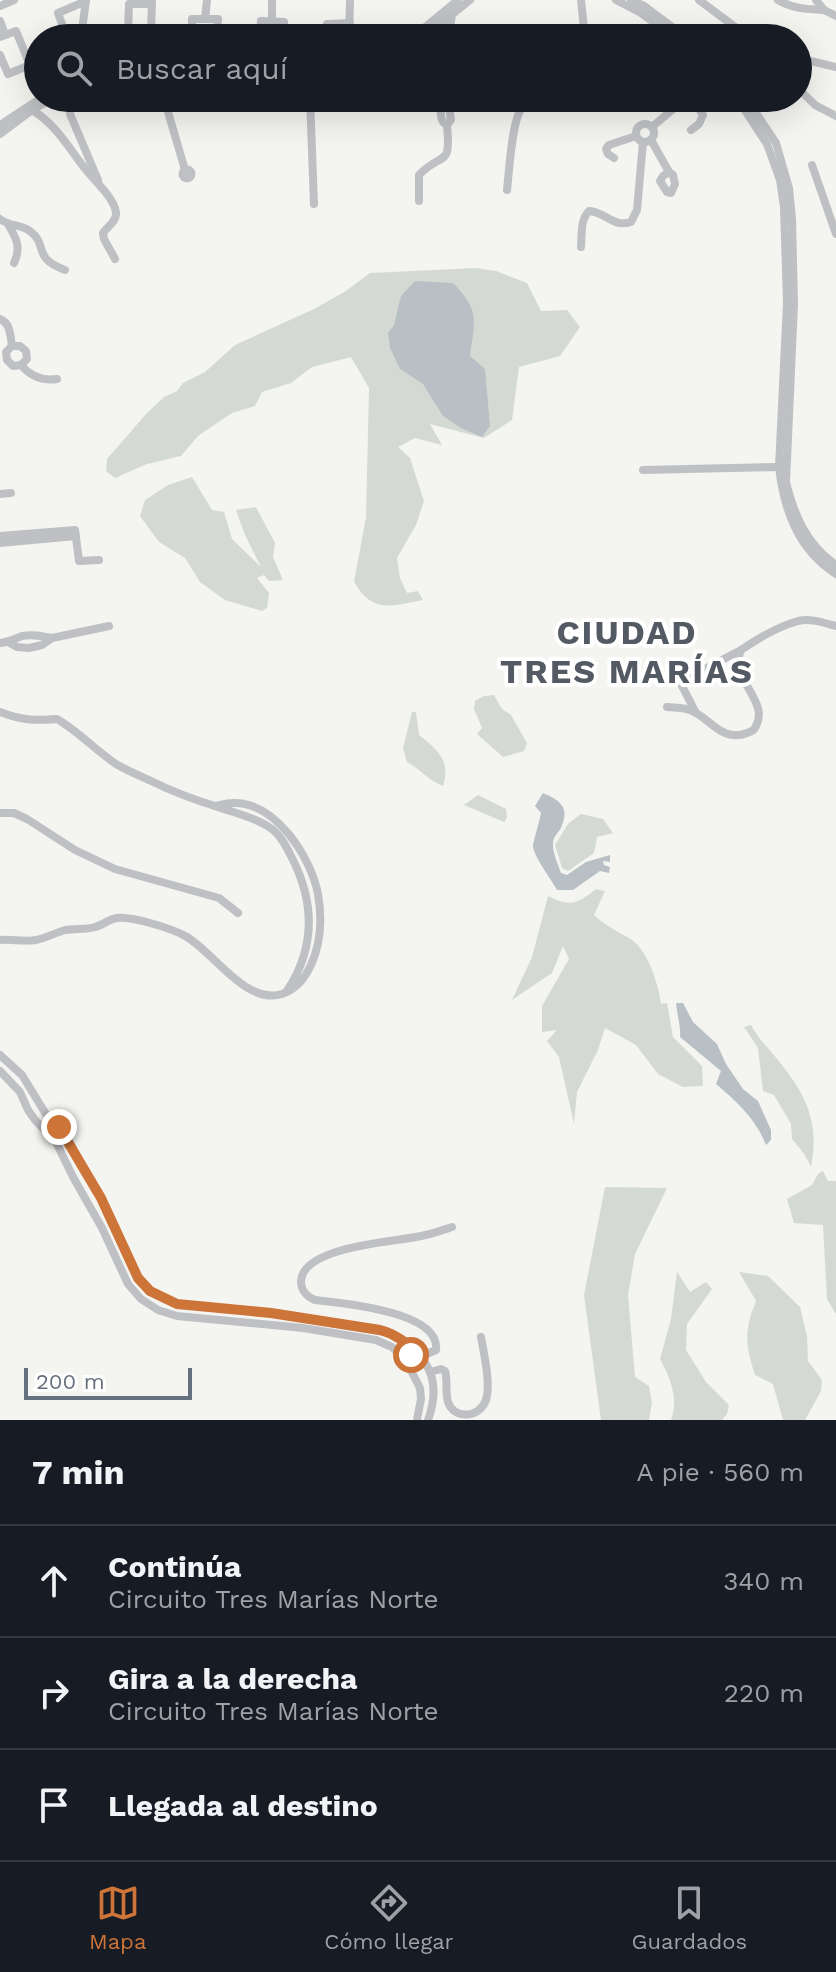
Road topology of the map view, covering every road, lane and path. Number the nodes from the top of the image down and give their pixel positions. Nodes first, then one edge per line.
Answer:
1 (14, 0) edge
2 (86, 0) edge
3 (207, 0) edge
4 (272, 0) edge
5 (350, 0) edge
6 (458, 0) edge
7 (470, 0) edge
8 (616, 0) edge
9 (631, 0) edge
10 (699, 0) edge
11 (778, 0) edge
12 (816, 0) edge
13 (583, 1) edge
14 (152, 2) edge
15 (0, 6) edge
16 (642, 10) junction
17 (824, 10) junction
18 (452, 13) junction
19 (836, 16) edge
20 (205, 19) junction
21 (0, 21) edge
22 (442, 21) junction
23 (272, 22) junction
24 (350, 23) joint
25 (62, 24) edge
26 (83, 24) edge
27 (128, 24) edge
28 (151, 24) edge
29 (192, 24) edge
30 (218, 24) edge
31 (261, 24) edge
32 (284, 24) edge
33 (327, 24) edge
34 (429, 24) edge
35 (439, 24) edge
36 (444, 24) edge
37 (451, 24) edge
38 (582, 24) edge
39 (658, 24) edge
40 (664, 24) edge
41 (731, 24) edge
42 (2, 36) edge
43 (24, 50) edge
44 (0, 55) edge
45 (812, 61) edge
46 (24, 67) edge
47 (836, 67) edge
48 (812, 102) edge
49 (24, 109) edge
50 (29, 112) edge
51 (36, 112) edge
52 (70, 112) edge
53 (168, 112) edge
54 (311, 112) edge
55 (449, 112) edge
56 (518, 112) edge
57 (671, 112) edge
58 (701, 112) edge
59 (747, 112) edge
60 (755, 112) edge
61 (836, 116) edge
62 (0, 125) edge
63 (652, 127) junction
64 (691, 130) dead end
65 (0, 134) edge
66 (643, 139) junction
67 (81, 140) junction
68 (71, 147) junction
69 (614, 158) dead end
70 (812, 165) dead end
71 (185, 170) dead end
72 (669, 172) dead end
73 (100, 184) junction
74 (507, 190) dead end
75 (419, 201) dead end
76 (314, 204) dead end
77 (0, 219) edge
78 (9, 226) junction
79 (836, 234) edge
80 (581, 247) dead end
81 (115, 259) dead end
82 (14, 263) dead end
83 (65, 270) dead end
84 (790, 303) junction
85 (0, 319) edge
86 (12, 346) junction
87 (21, 365) junction
88 (57, 379) dead end
89 (779, 467) junction
90 (643, 470) dead end
91 (11, 493) dead end
92 (0, 494) edge
93 (791, 511) junction
94 (1, 540) edge
95 (99, 560) dead end
96 (836, 565) edge
97 (836, 574) edge
98 (109, 626) dead end
99 (836, 626) edge
100 (4, 643) edge
101 (741, 650) junction
102 (667, 707) dead end
103 (0, 712) edge
104 (695, 712) junction
105 (0, 813) edge
106 (238, 913) dead end
107 (0, 940) edge
108 (0, 1055) edge
109 (0, 1071) edge
110 (452, 1227) dead end
111 (481, 1337) dead end
112 (420, 1355) junction
113 (406, 1361) junction
114 (432, 1376) junction
115 (420, 1388) junction
116 (417, 1420) edge
117 (428, 1420) edge

1 - 15 street
2 - 25 street
2 - 26 street
3 - 20 street
4 - 23 street
5 - 24 street
6 - 34 street
7 - 18 street
8 - 16 street
9 - 16 street
10 - 41 street
11 - 17 street
12 - 17 street
13 - 38 street
14 - 27 street
14 - 28 street
16 - 39 street
16 - 40 street
17 - 19 street
18 - 22 street
18 - 37 street
20 - 29 street
20 - 30 street
21 - 42 street
22 - 35 street
22 - 36 street
23 - 31 street
23 - 32 street
24 - 33 street
42 - 43 street
44 - 46 street
45 - 47 street
48 - 61 street
49 - 62 street
50 - 65 street
51 - 68 street
52 - 67 street
53 - 71 street
54 - 76 street
55 - 75 street
56 - 74 street
57 - 63 street
58 - 64 street
59 - 84 street
60 - 84 street
63 - 66 street
63 - 66 street
66 - 69 street
66 - 72 street
66 - 80 street
67 - 68 street
67 - 73 street
68 - 73 street
70 - 79 street
73 - 81 street
77 - 78 street
78 - 82 street
78 - 83 street
84 - 89 street
84 - 93 street
85 - 86 street
86 - 87 street
86 - 87 street
87 - 88 street
89 - 90 street
89 - 93 street
91 - 92 street
93 - 96 street
93 - 97 street
94 - 95 street
98 - 100 street
99 - 101 street
101 - 104 street
101 - 104 street
102 - 104 street
103 - 107 street
105 - 106 street
108 - 112 street
109 - 113 street
110 - 112 street
111 - 114 street
112 - 113 street
112 - 114 street
113 - 115 street
114 - 115 street
114 - 117 street
115 - 116 street

